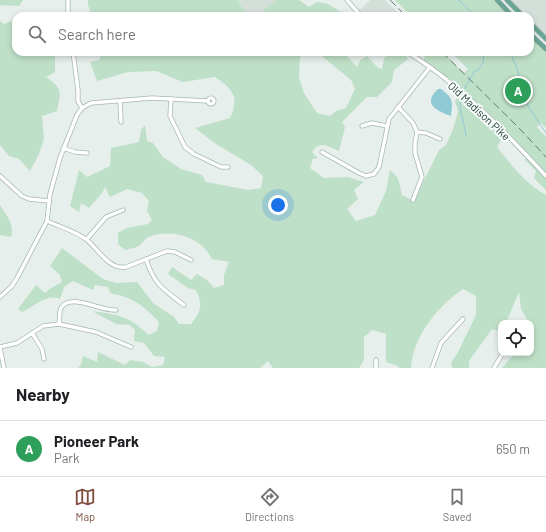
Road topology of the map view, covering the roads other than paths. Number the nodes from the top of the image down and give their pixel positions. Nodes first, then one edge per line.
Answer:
1 (68, 0) edge
2 (346, 0) edge
3 (496, 0) edge
4 (507, 0) edge
5 (68, 12) edge
6 (357, 12) edge
7 (508, 12) edge
8 (519, 12) edge
9 (534, 27) edge
10 (534, 38) edge
11 (546, 38) edge
12 (546, 50) edge
13 (74, 56) edge
14 (413, 56) edge
15 (430, 67) junction
16 (171, 99) junction
17 (120, 101) junction
18 (208, 102) dead end
19 (398, 107) junction
20 (82, 108) junction
21 (121, 122) dead end
22 (362, 126) dead end
23 (387, 126) junction
24 (416, 132) junction
25 (440, 139) dead end
26 (63, 148) junction
27 (322, 152) dead end
28 (87, 153) dead end
29 (228, 168) dead end
30 (0, 176) edge
31 (546, 176) edge
32 (413, 200) dead end
33 (49, 201) junction
34 (123, 210) dead end
35 (47, 221) junction
36 (87, 239) junction
37 (146, 259) junction
38 (191, 260) dead end
39 (0, 297) edge
40 (184, 306) dead end
41 (116, 310) dead end
42 (463, 319) dead end
43 (59, 324) junction
44 (32, 333) junction
45 (131, 347) dead end
46 (0, 348) edge
47 (501, 356) edge
48 (44, 359) dead end
49 (376, 360) dead end
50 (4, 368) edge
51 (376, 368) edge
52 (432, 368) edge
53 (494, 368) edge

1 - 5 street
2 - 6 street
3 - 7 main road
4 - 8 main road
9 - 11 main road
10 - 12 main road
13 - 20 street
14 - 15 street, Old Madison Pike
15 - 19 street
15 - 31 street, Old Madison Pike
16 - 17 street
16 - 18 street
16 - 29 street
17 - 20 street
17 - 21 street
19 - 23 street
19 - 24 street
20 - 26 street
22 - 23 street
23 - 27 street
24 - 25 street
24 - 32 street
26 - 28 street
26 - 33 street
30 - 33 street
33 - 35 street
34 - 36 street
35 - 36 street
35 - 39 street
36 - 37 street
37 - 38 street
37 - 40 street
41 - 43 street
42 - 52 street
43 - 44 street
43 - 45 street
44 - 46 street
44 - 48 street
46 - 50 street
47 - 53 street
49 - 51 street

